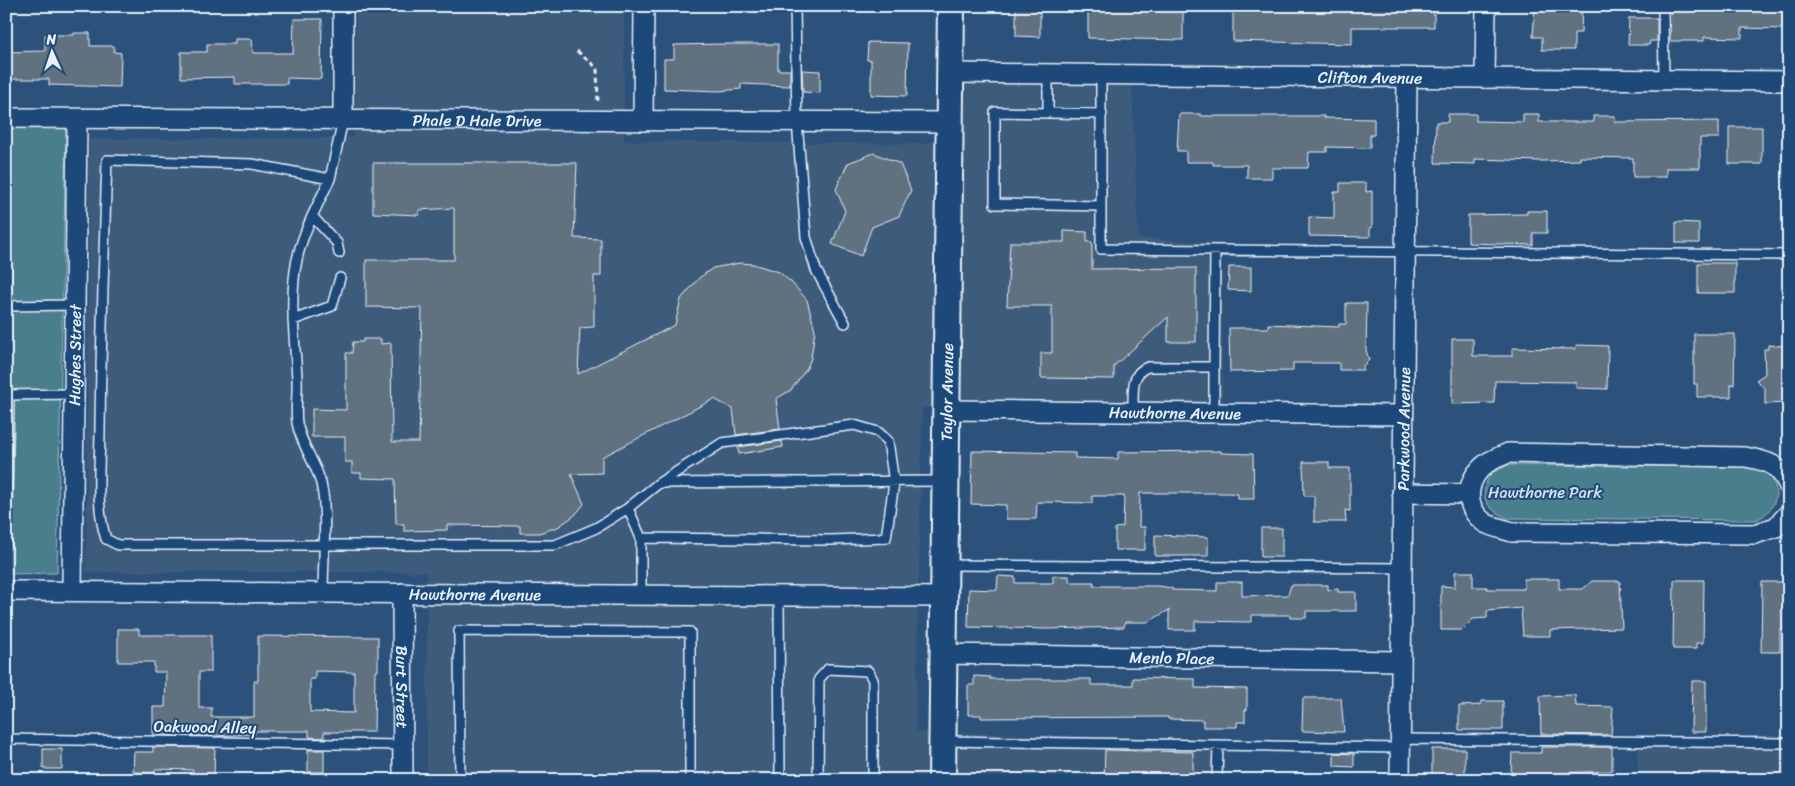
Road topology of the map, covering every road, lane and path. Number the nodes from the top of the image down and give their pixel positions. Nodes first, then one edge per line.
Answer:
1 (343, 6) edge
2 (644, 6) edge
3 (795, 6) edge
4 (951, 6) edge
5 (1486, 6) edge
6 (1663, 6) edge
7 (577, 50) dead end
8 (950, 74) junction
9 (1048, 74) junction
10 (1102, 75) junction
11 (1407, 78) junction
12 (1485, 78) junction
13 (1664, 80) junction
14 (1789, 81) edge
15 (1048, 113) junction
16 (1102, 114) junction
17 (6, 118) edge
18 (77, 118) junction
19 (343, 120) junction
20 (598, 120) junction
21 (643, 121) junction
22 (797, 121) junction
23 (950, 122) junction
24 (330, 179) junction
25 (1101, 206) junction
26 (312, 216) junction
27 (1215, 250) junction
28 (1405, 252) junction
29 (339, 253) dead end
30 (1789, 255) edge
31 (6, 268) edge
32 (340, 278) dead end
33 (75, 305) junction
34 (7, 306) edge
35 (293, 320) junction
36 (845, 322) dead end
37 (1214, 367) junction
38 (74, 394) junction
39 (7, 395) edge
40 (946, 410) junction
41 (1133, 412) junction
42 (1214, 412) junction
43 (1402, 415) junction
44 (945, 481) junction
45 (894, 482) junction
46 (659, 484) junction
47 (1789, 486) edge
48 (1402, 493) junction
49 (1468, 494) junction
50 (628, 508) junction
51 (1789, 514) edge
52 (641, 538) junction
53 (6, 545) edge
54 (323, 545) junction
55 (944, 565) junction
56 (1401, 568) junction
57 (6, 591) edge
58 (72, 591) junction
59 (323, 593) junction
60 (402, 593) junction
61 (641, 595) junction
62 (779, 596) junction
63 (944, 597) junction
64 (943, 654) junction
65 (1400, 661) junction
66 (6, 739) edge
67 (942, 741) junction
68 (1789, 743) edge
69 (1400, 744) junction
70 (403, 745) junction
71 (1218, 745) junction
72 (403, 780) edge
73 (460, 780) edge
74 (690, 780) edge
75 (780, 780) edge
76 (818, 780) edge
77 (873, 780) edge
78 (942, 780) edge
79 (1217, 780) edge
80 (1400, 780) edge

1 - 19 street
2 - 21 street
3 - 22 lane
4 - 8 main road, Taylor Avenue
5 - 12 street
6 - 13 lane
7 - 20 path
8 - 9 street, Clifton Avenue
8 - 23 main road, Taylor Avenue
9 - 10 street, Clifton Avenue
9 - 15 lane
10 - 11 street, Clifton Avenue
10 - 16 lane
11 - 12 street, Clifton Avenue
11 - 28 street, Parkwood Avenue
12 - 13 street, Clifton Avenue
13 - 14 street, Clifton Avenue
15 - 16 lane
15 - 25 lane
16 - 25 lane
17 - 18 street, Phale D Hale Drive
18 - 19 street, Phale D Hale Drive
18 - 33 street, Hughes Street
19 - 20 street, Phale D Hale Drive
19 - 24 lane
20 - 21 street, Phale D Hale Drive
21 - 22 street, Phale D Hale Drive
22 - 23 street, Phale D Hale Drive
22 - 36 lane
23 - 40 main road, Taylor Avenue
24 - 26 lane
24 - 54 lane
25 - 27 lane
26 - 29 lane
26 - 35 lane
27 - 28 lane
27 - 37 lane
28 - 30 lane
28 - 43 street, Parkwood Avenue
31 - 34 lane
32 - 35 lane
33 - 34 lane
33 - 38 street, Hughes Street
35 - 54 lane
37 - 41 lane
37 - 42 lane
38 - 39 lane
38 - 58 street, Hughes Street
39 - 53 lane
40 - 41 street, Hawthorne Avenue
40 - 44 main road, Taylor Avenue
41 - 42 street, Hawthorne Avenue
42 - 43 street, Hawthorne Avenue
43 - 48 street, Parkwood Avenue
44 - 45 lane
44 - 55 main road, Taylor Avenue
45 - 46 lane
45 - 46 lane
45 - 52 lane
46 - 50 lane
47 - 49 street
48 - 49 street
48 - 56 street, Parkwood Avenue
49 - 51 street
50 - 52 lane
50 - 54 lane
52 - 61 lane
54 - 59 lane
55 - 56 lane
55 - 63 main road, Taylor Avenue
56 - 65 street, Parkwood Avenue
57 - 58 street, Hawthorne Avenue
58 - 59 street, Hawthorne Avenue
59 - 60 street, Hawthorne Avenue
60 - 61 street, Hawthorne Avenue
60 - 70 street, Burt Street
61 - 62 street, Hawthorne Avenue
62 - 63 street, Hawthorne Avenue
62 - 75 lane
63 - 64 main road, Taylor Avenue
64 - 65 street, Menlo Place
64 - 67 main road, Taylor Avenue
65 - 69 street, Parkwood Avenue
66 - 70 lane, Oakwood Alley
67 - 71 lane
67 - 78 main road, Taylor Avenue
68 - 69 lane
69 - 71 lane
69 - 80 street, Parkwood Avenue
70 - 72 street, Burt Street
71 - 79 lane
73 - 74 lane
76 - 77 lane

